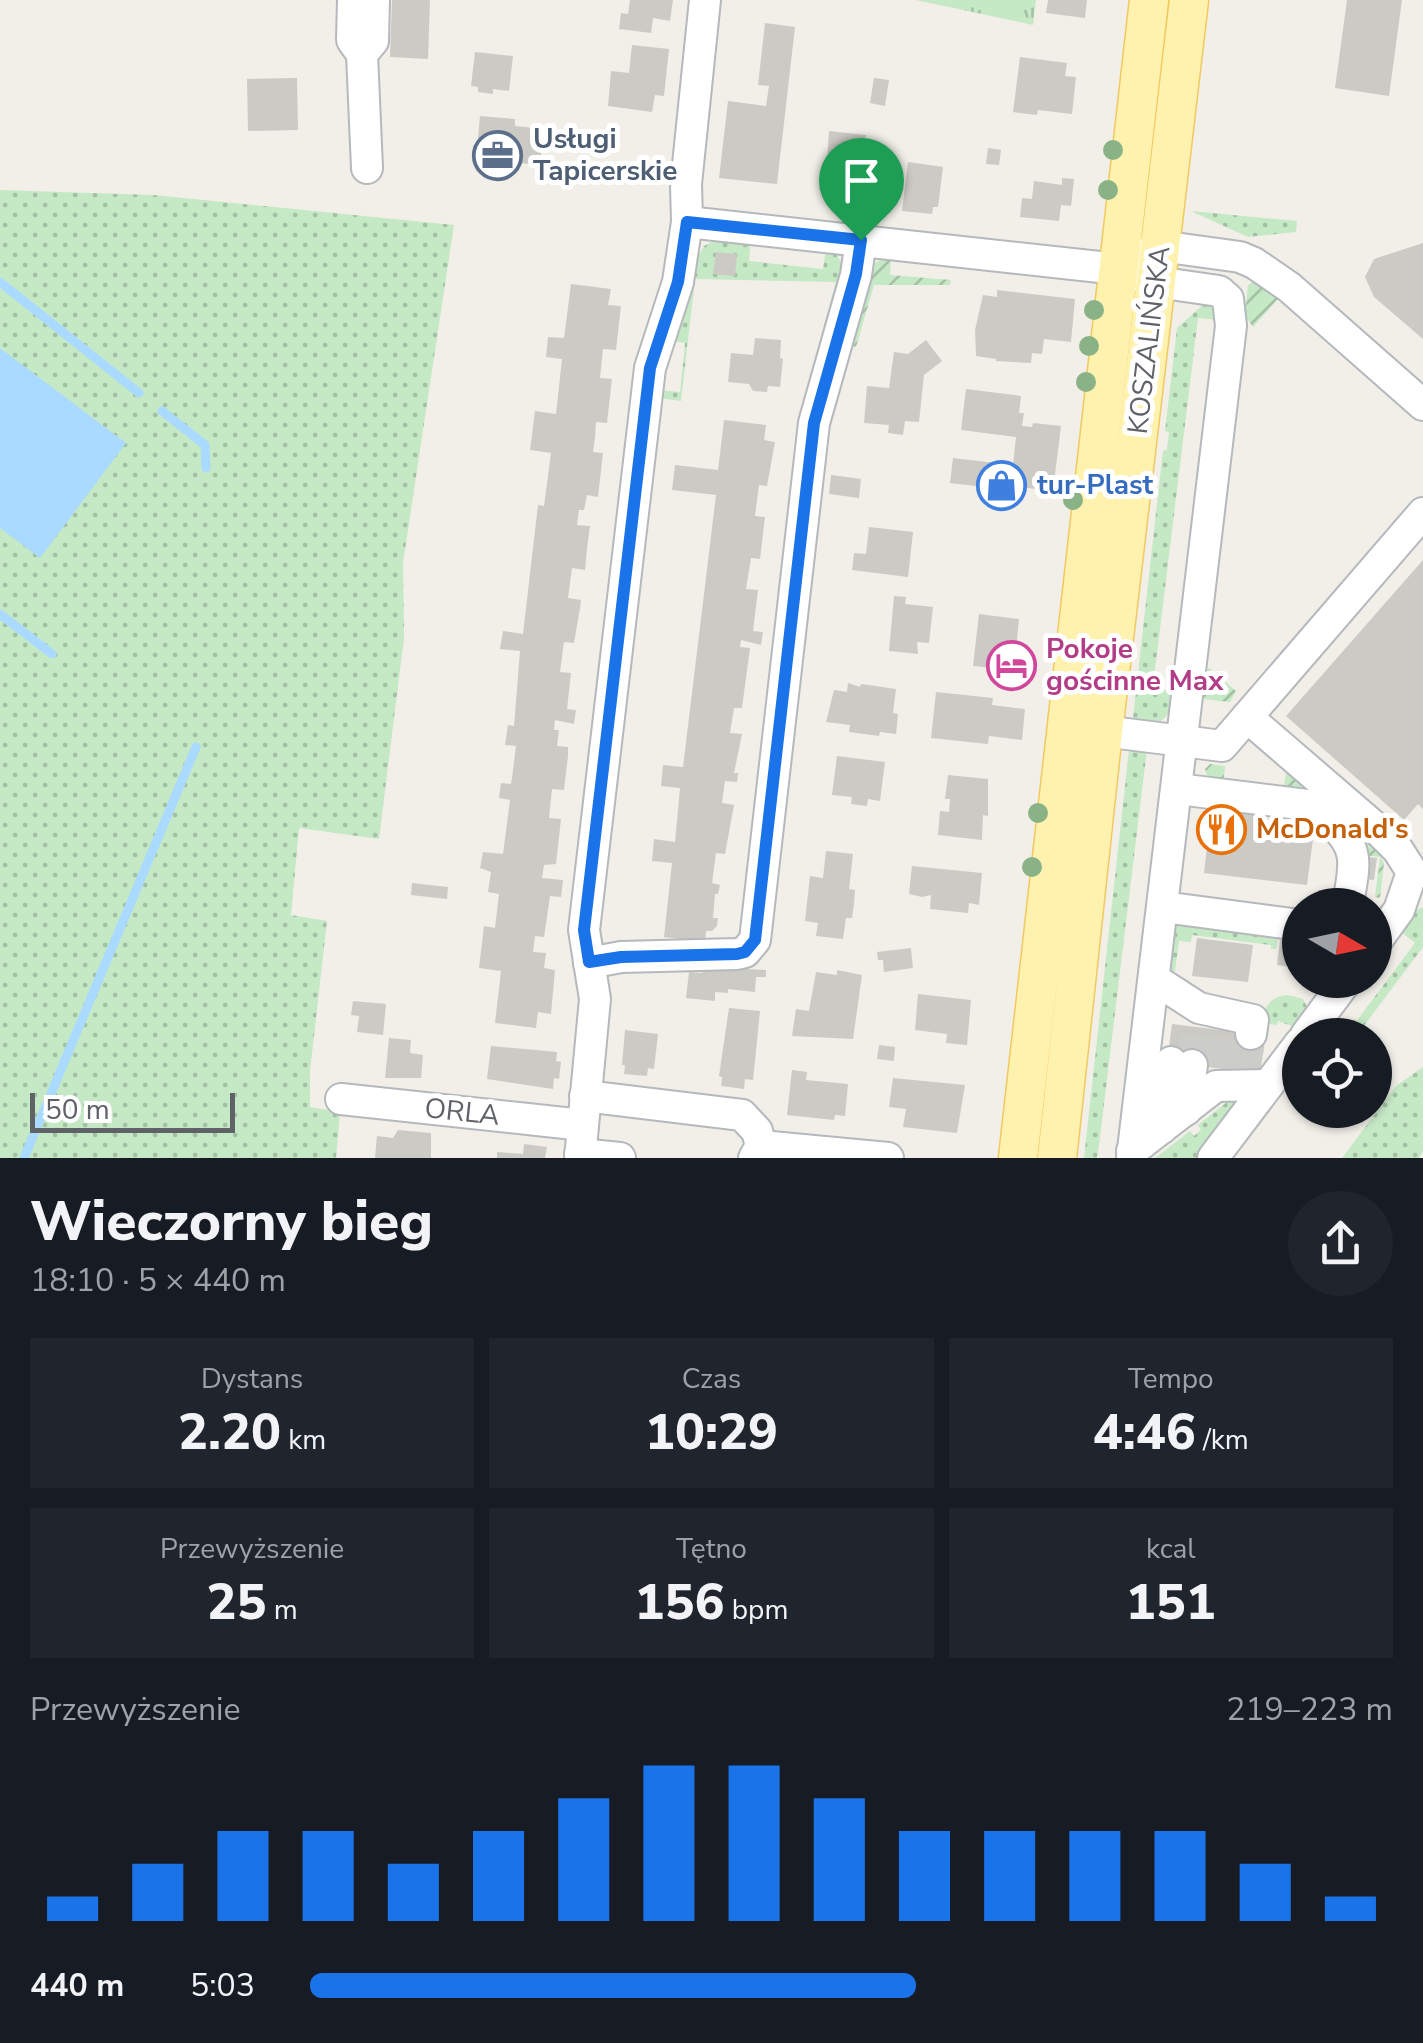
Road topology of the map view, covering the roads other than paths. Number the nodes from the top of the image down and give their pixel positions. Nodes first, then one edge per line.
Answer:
1 (353, 0) edge
2 (374, 0) edge
3 (705, 0) edge
4 (1150, 0) edge
5 (1190, 0) edge
6 (362, 54) junction
7 (367, 168) dead end
8 (687, 222) junction
9 (861, 240) junction
10 (1158, 264) junction
11 (1118, 269) junction
12 (1423, 405) edge
13 (1423, 513) edge
14 (1247, 717) junction
15 (1102, 731) junction
16 (1184, 741) junction
17 (1178, 789) junction
18 (1333, 824) junction
19 (1329, 888) edge
20 (1350, 888) edge
21 (1163, 907) junction
22 (1392, 919) edge
23 (1282, 923) edge
24 (589, 962) junction
25 (1334, 998) edge
26 (1319, 1018) edge
27 (1282, 1050) edge
28 (1222, 1075) junction
29 (341, 1099) dead end
30 (1174, 1119) junction
31 (582, 1133) edge
32 (758, 1152) edge
33 (1132, 1155) edge
34 (620, 1158) edge
35 (888, 1158) edge
36 (1018, 1158) edge
37 (1057, 1158) edge
38 (1213, 1158) edge

1 - 6 street
2 - 6 street
3 - 8 street
4 - 11 main road, KOSZALIŃSKA
5 - 10 main road, KOSZALIŃSKA
6 - 7 street
8 - 9 street
8 - 24 street
9 - 11 street
9 - 24 street
10 - 11 street
10 - 12 street
10 - 15 main road, KOSZALIŃSKA
10 - 16 street
11 - 36 main road, KOSZALIŃSKA
13 - 14 street
14 - 16 street
14 - 22 street
15 - 16 street
15 - 37 main road, KOSZALIŃSKA
16 - 17 street
17 - 18 street
17 - 21 street
18 - 19 street
18 - 20 street
21 - 23 street
21 - 33 street
24 - 31 street
25 - 26 street
27 - 28 street
28 - 30 street
28 - 30 street
28 - 38 street
29 - 31 street, ORLA
30 - 33 street
31 - 32 street, ORLA
31 - 34 street, ORLA
32 - 35 street, ORLA

